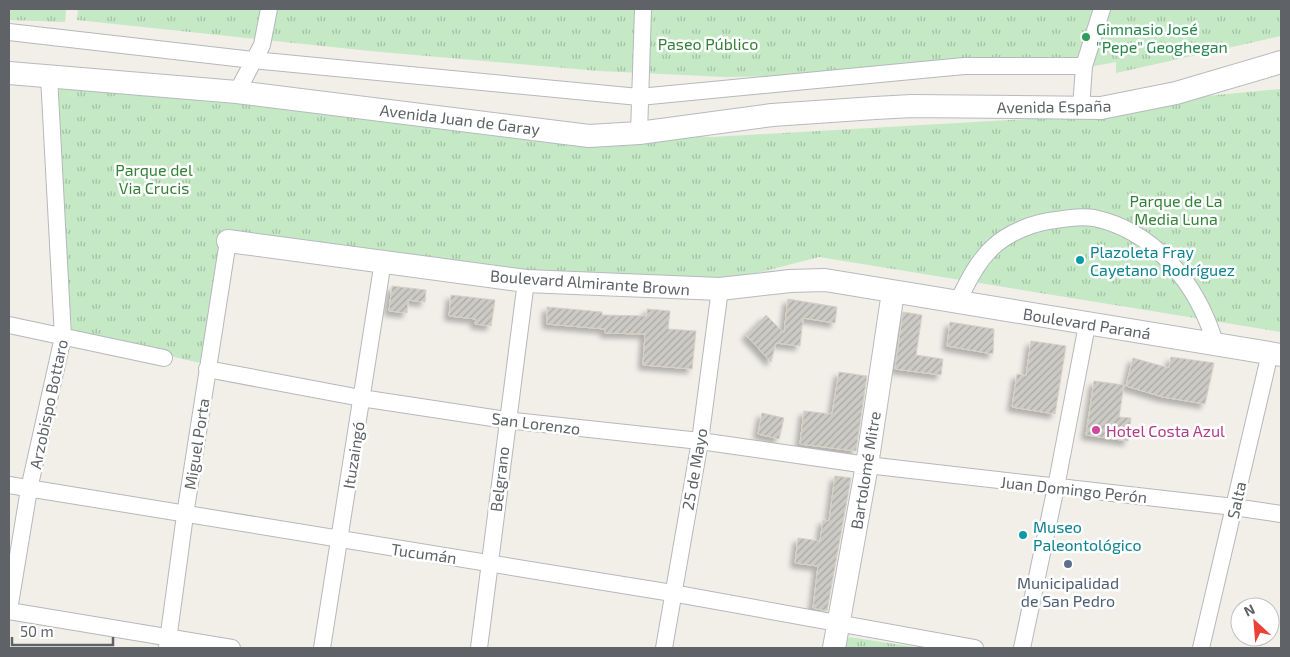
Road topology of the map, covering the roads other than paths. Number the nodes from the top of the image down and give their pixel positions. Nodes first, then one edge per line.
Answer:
1 (269, 9) edge
2 (643, 9) edge
3 (1102, 9) edge
4 (9, 32) edge
5 (253, 60) junction
6 (1281, 62) edge
7 (1084, 66) junction
8 (9, 73) edge
9 (49, 76) junction
10 (237, 92) junction
11 (639, 97) junction
12 (912, 106) joint
13 (1081, 108) junction
14 (639, 133) junction
15 (228, 241) joint
16 (383, 261) junction
17 (526, 281) junction
18 (720, 289) junction
19 (894, 292) junction
20 (958, 300) junction
21 (9, 324) edge
22 (1087, 325) junction
23 (63, 337) junction
24 (1215, 343) junction
25 (1276, 354) edge
26 (164, 358) dead end
27 (208, 369) junction
28 (361, 398) junction
29 (506, 420) junction
30 (700, 441) junction
31 (867, 465) junction
32 (9, 485) edge
33 (1056, 488) junction
34 (29, 489) junction
35 (1234, 506) junction
36 (1281, 514) edge
37 (185, 516) junction
38 (340, 541) junction
39 (490, 563) junction
40 (672, 593) junction
41 (9, 610) edge
42 (839, 624) junction
43 (168, 643) edge
44 (232, 648) edge
45 (322, 648) edge
46 (478, 648) edge
47 (664, 648) edge
48 (834, 648) edge
49 (975, 648) edge
50 (1022, 648) edge
51 (1201, 648) edge

1 - 5 street
2 - 11 street
3 - 7 street
4 - 5 street
5 - 10 street
5 - 11 street
6 - 13 main road, Avenida España
7 - 11 street
7 - 13 street
8 - 9 main road, Avenida Juan de Garay
9 - 10 main road, Avenida Juan de Garay
9 - 23 street, Arzobispo Bottaro
10 - 14 main road, Avenida Juan de Garay
11 - 14 street
12 - 13 main road, Avenida España
12 - 14 main road, Avenida Juan de Garay
15 - 16 main road, Boulevard Almirante Brown
15 - 27 street, Miguel Porta
16 - 17 main road, Boulevard Almirante Brown
16 - 28 street, Ituzaingó
17 - 18 main road, Boulevard Almirante Brown
17 - 29 street, Belgrano
18 - 19 main road, Boulevard Almirante Brown
18 - 30 street, 25 de Mayo
19 - 20 main road, Boulevard Paraná
19 - 31 main road, Bartolomé Mitre
20 - 22 main road, Boulevard Paraná
20 - 24 street
21 - 23 street
22 - 24 main road, Boulevard Paraná
22 - 33 street
23 - 26 street
23 - 34 street, Arzobispo Bottaro
24 - 25 main road, Boulevard Paraná
25 - 35 street, Salta
27 - 28 street, San Lorenzo
27 - 37 street, Miguel Porta
28 - 29 street, San Lorenzo
28 - 38 street, Ituzaingó
29 - 30 street, San Lorenzo
29 - 39 street, Belgrano
30 - 31 street, San Lorenzo
30 - 40 street, 25 de Mayo
31 - 33 street, Juan Domingo Perón
31 - 42 main road, Bartolomé Mitre
32 - 34 street, Tucumán
33 - 35 street, Juan Domingo Perón
33 - 50 street
34 - 37 street, Tucumán
34 - 41 street, Arzobispo Bottaro
35 - 36 street, Juan Domingo Perón
35 - 51 street, Salta
37 - 38 street, Tucumán
37 - 43 street, Miguel Porta
38 - 39 street, Tucumán
38 - 45 street, Ituzaingó
39 - 40 street, Tucumán
39 - 46 street, Belgrano
40 - 42 street, Tucumán
40 - 47 street, 25 de Mayo
41 - 43 street
42 - 48 main road, Bartolomé Mitre
42 - 49 street, Tucumán
43 - 44 street

